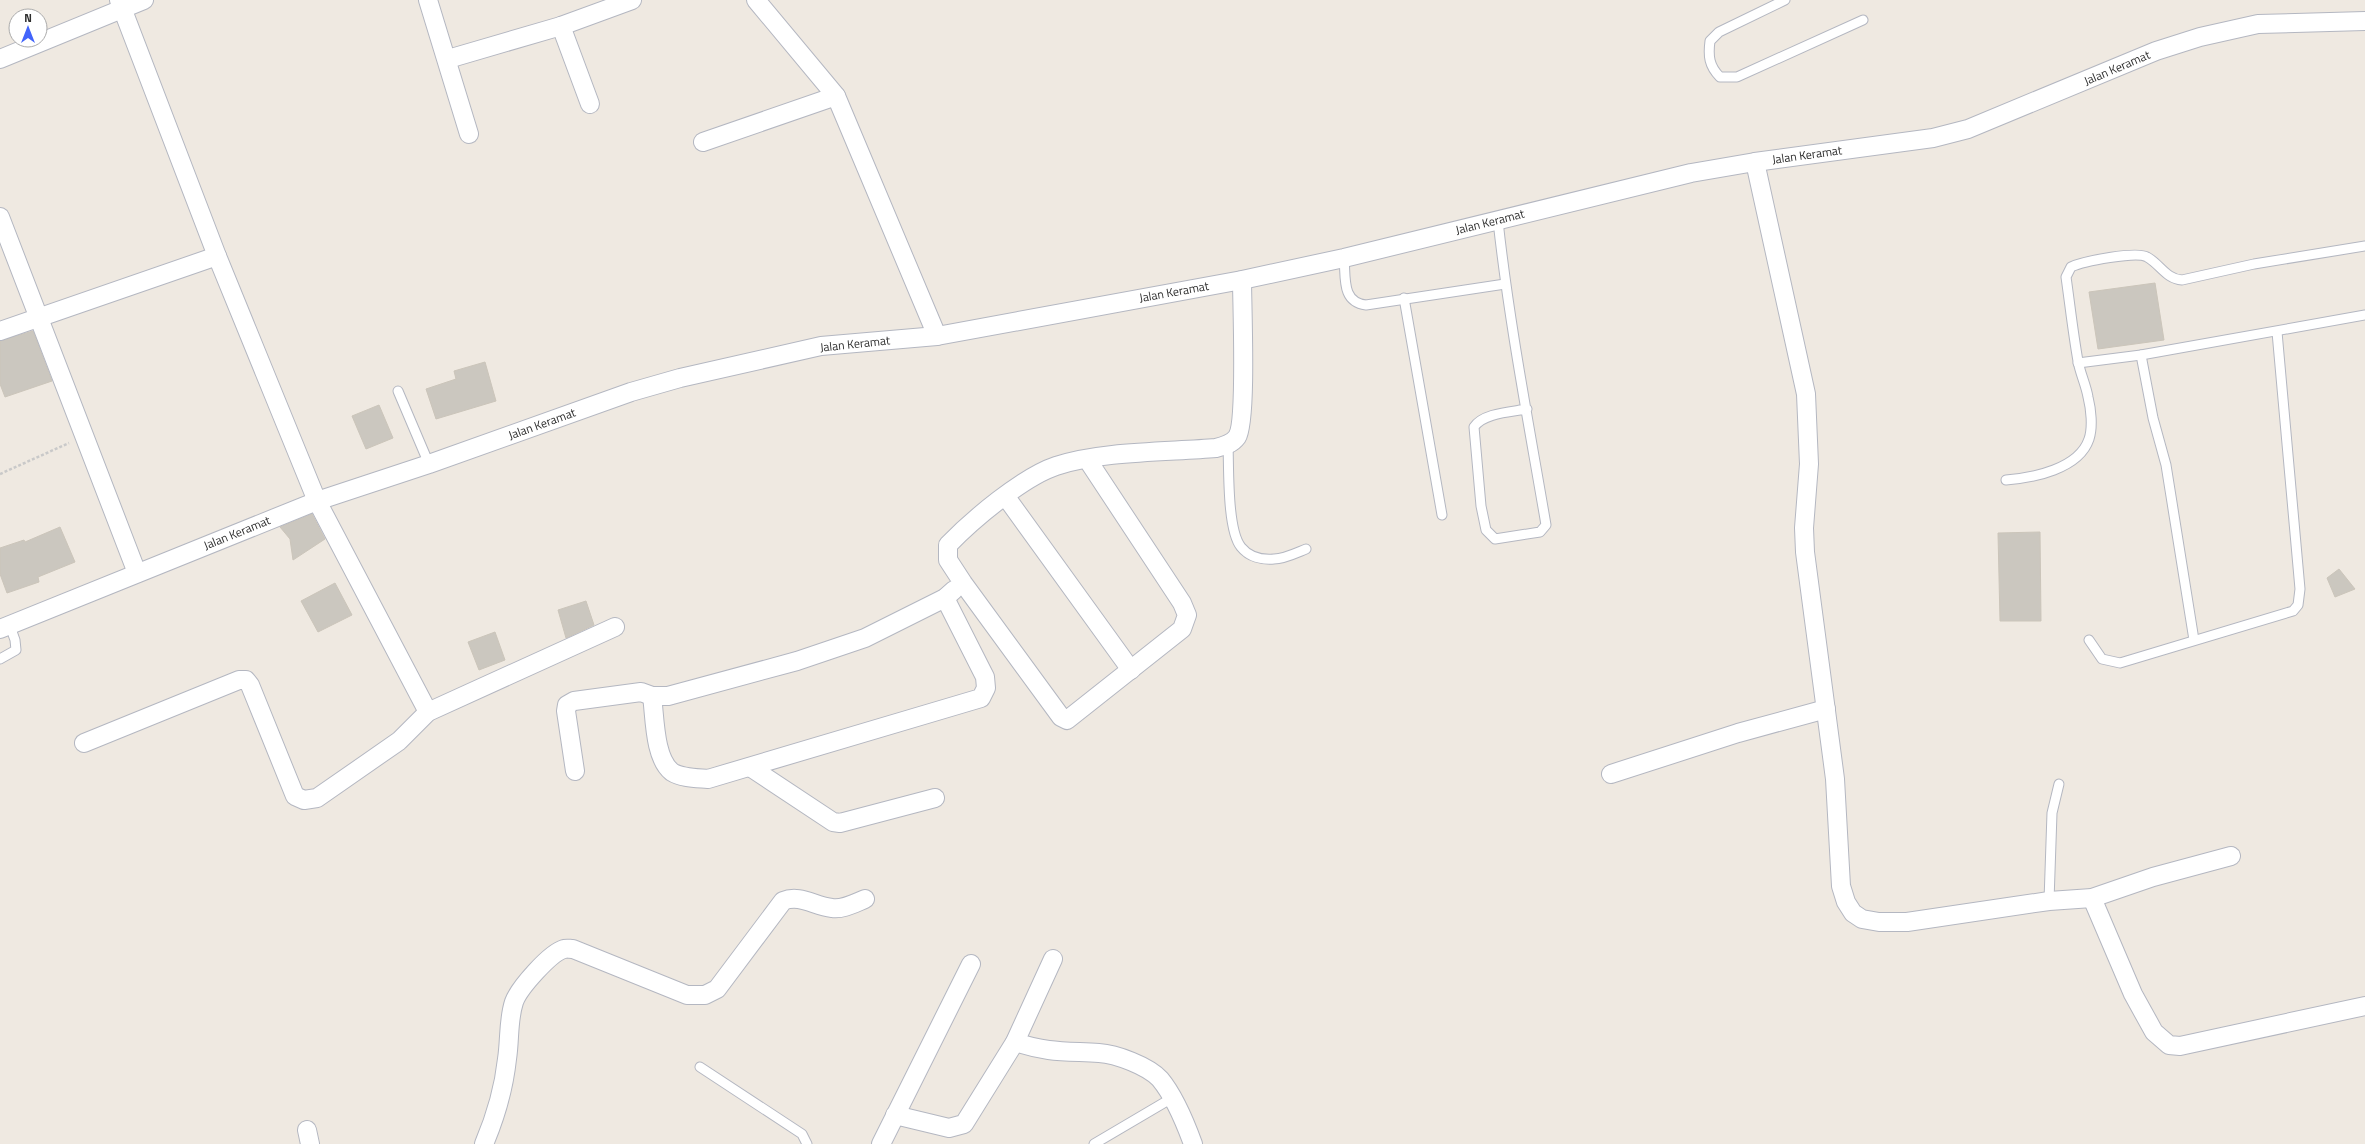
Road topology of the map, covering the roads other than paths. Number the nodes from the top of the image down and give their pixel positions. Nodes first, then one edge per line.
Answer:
1 (144, 0) edge
2 (428, 0) edge
3 (632, 0) edge
4 (756, 0) edge
5 (1785, 0) edge
6 (121, 4) edge
7 (1863, 20) dead end
8 (2365, 21) edge
9 (561, 26) junction
10 (0, 59) edge
11 (448, 59) junction
12 (836, 96) junction
13 (590, 104) dead end
14 (469, 134) dead end
15 (703, 142) dead end
16 (1755, 162) junction
17 (0, 217) edge
18 (1498, 221) junction
19 (2365, 246) edge
20 (217, 256) junction
21 (1344, 258) junction
22 (1242, 280) junction
23 (1505, 284) junction
24 (1404, 298) junction
25 (2365, 315) edge
26 (38, 316) junction
27 (0, 330) edge
28 (2277, 332) junction
29 (937, 336) junction
30 (2141, 355) junction
31 (2078, 363) junction
32 (398, 390) dead end
33 (1526, 409) junction
34 (1228, 445) junction
35 (1087, 459) junction
36 (429, 464) junction
37 (2006, 480) dead end
38 (1006, 497) junction
39 (317, 501) junction
40 (1442, 515) dead end
41 (1306, 549) dead end
42 (137, 573) junction
43 (963, 583) junction
44 (945, 598) junction
45 (615, 627) dead end
46 (5, 628) edge
47 (2089, 640) dead end
48 (2194, 640) junction
49 (0, 659) edge
50 (1131, 670) junction
51 (652, 696) junction
52 (1826, 709) junction
53 (428, 712) junction
54 (84, 743) dead end
55 (750, 767) junction
56 (575, 772) dead end
57 (1611, 774) dead end
58 (2059, 784) dead end
59 (935, 798) dead end
60 (2231, 856) dead end
61 (2092, 898) junction
62 (865, 899) dead end
63 (2049, 901) junction
64 (1053, 958) dead end
65 (971, 964) dead end
66 (2365, 1006) edge
67 (1015, 1042) junction
68 (700, 1067) dead end
69 (1172, 1098) junction
70 (895, 1115) junction
71 (484, 1144) edge
72 (807, 1144) edge
73 (881, 1144) edge
74 (1094, 1144) edge
75 (1193, 1144) edge

1 - 6 street
2 - 11 street
3 - 9 street
4 - 12 street
5 - 7 lane
6 - 10 street
6 - 20 street
8 - 16 street, Jalan Keramat
9 - 11 street
9 - 13 street
11 - 14 street
12 - 15 street
12 - 29 street
16 - 18 street, Jalan Keramat
16 - 52 street
17 - 26 street
18 - 21 street, Jalan Keramat
18 - 23 lane
19 - 31 lane
20 - 26 street
20 - 39 street
21 - 22 street, Jalan Keramat
21 - 24 lane
22 - 29 street, Jalan Keramat
22 - 34 street
23 - 24 lane
23 - 33 lane
24 - 40 lane
25 - 28 lane
26 - 27 street
26 - 42 street
28 - 30 lane
28 - 48 lane
29 - 36 street, Jalan Keramat
30 - 31 lane
30 - 48 lane
31 - 37 lane
32 - 36 lane
33 - 33 lane
34 - 35 street
34 - 41 lane
35 - 38 street
35 - 50 street
36 - 39 street, Jalan Keramat
38 - 43 street
38 - 50 street
39 - 42 street, Jalan Keramat
39 - 53 street
42 - 46 street, Jalan Keramat
43 - 44 street
43 - 50 street
44 - 51 street
44 - 55 street
45 - 53 street
46 - 49 lane
47 - 48 lane
51 - 55 street
51 - 56 street
52 - 57 street
52 - 63 street
53 - 54 street
55 - 59 street
58 - 63 lane
60 - 61 street
61 - 63 street
61 - 66 street
62 - 71 street
64 - 67 street
65 - 70 street
67 - 69 street
67 - 70 street
68 - 72 lane
69 - 74 lane
69 - 75 street
70 - 73 street

